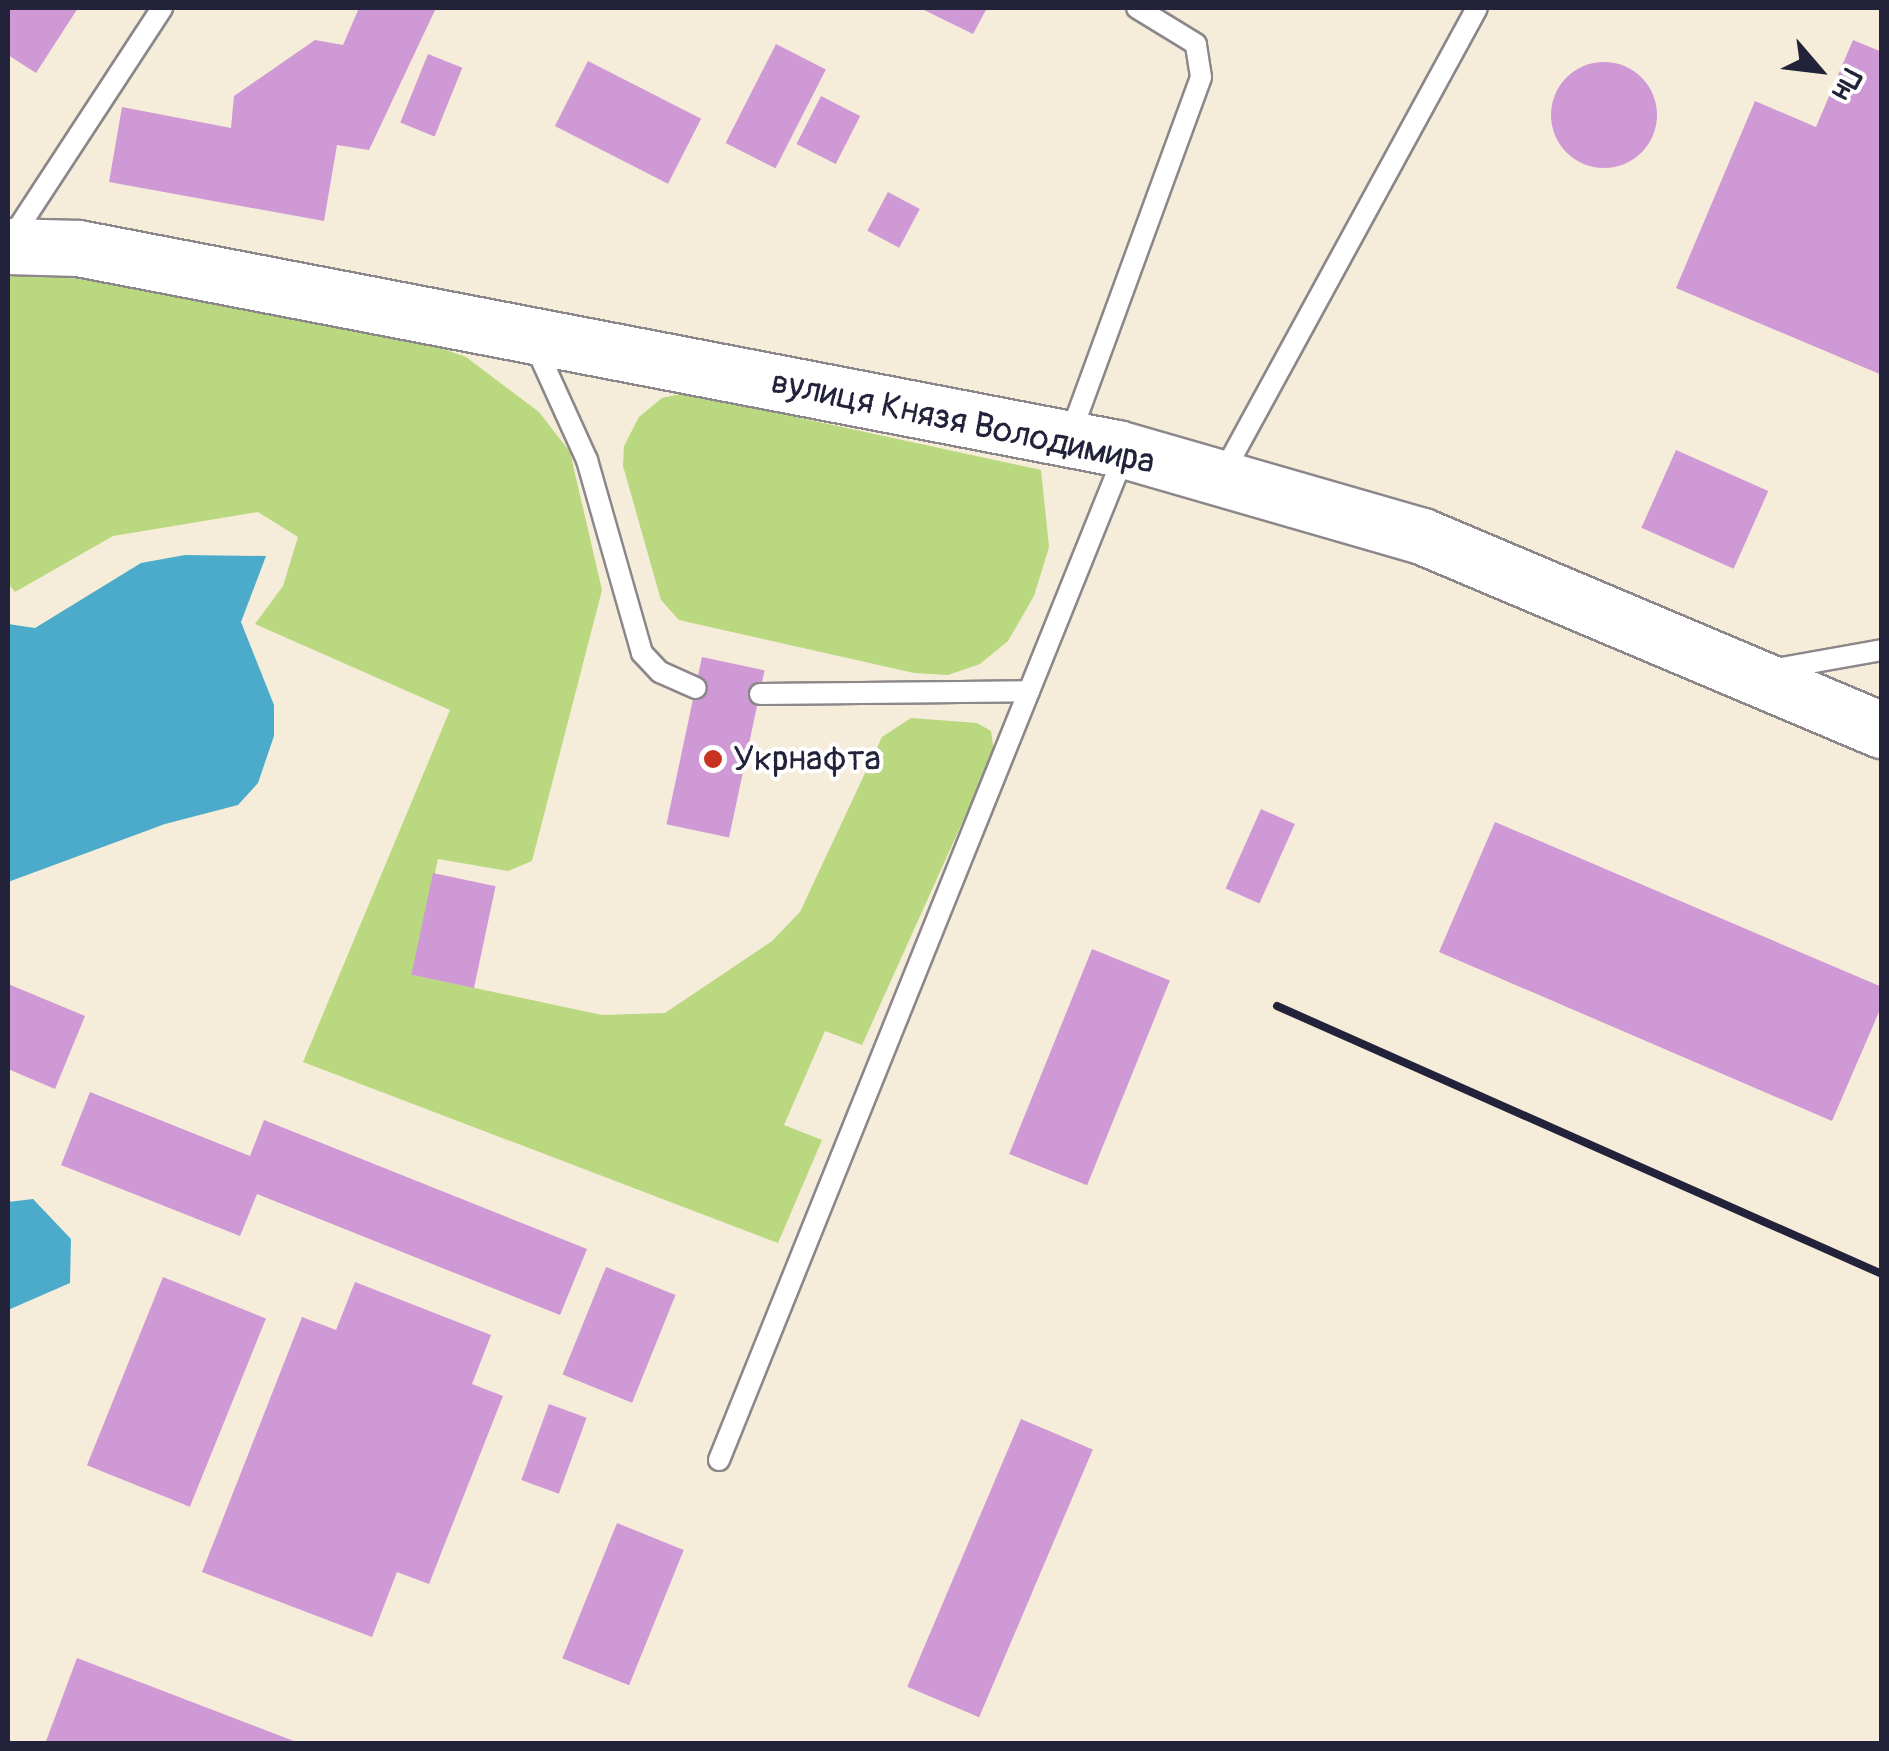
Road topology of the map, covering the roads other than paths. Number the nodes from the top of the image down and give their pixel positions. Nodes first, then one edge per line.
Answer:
1 (162, 8) edge
2 (1137, 8) edge
3 (1477, 8) edge
4 (8, 246) edge
5 (530, 335) junction
6 (1068, 440) junction
7 (1126, 451) junction
8 (1220, 479) junction
9 (1882, 650) edge
10 (1753, 673) junction
11 (696, 688) dead end
12 (1029, 691) junction
13 (760, 694) dead end
14 (1882, 730) edge
15 (719, 1460) dead end

1 - 4 lane
2 - 6 lane
3 - 8 lane
4 - 5 main road, вулиця Князя Володимира
5 - 6 main road, вулиця Князя Володимира
5 - 11 lane
6 - 7 main road, вулиця Князя Володимира
7 - 8 main road, вулиця Князя Володимира
7 - 12 lane
8 - 10 main road, вулиця Князя Володимира
9 - 10 lane
10 - 14 main road, вулиця Князя Володимира
12 - 13 lane
12 - 15 lane

